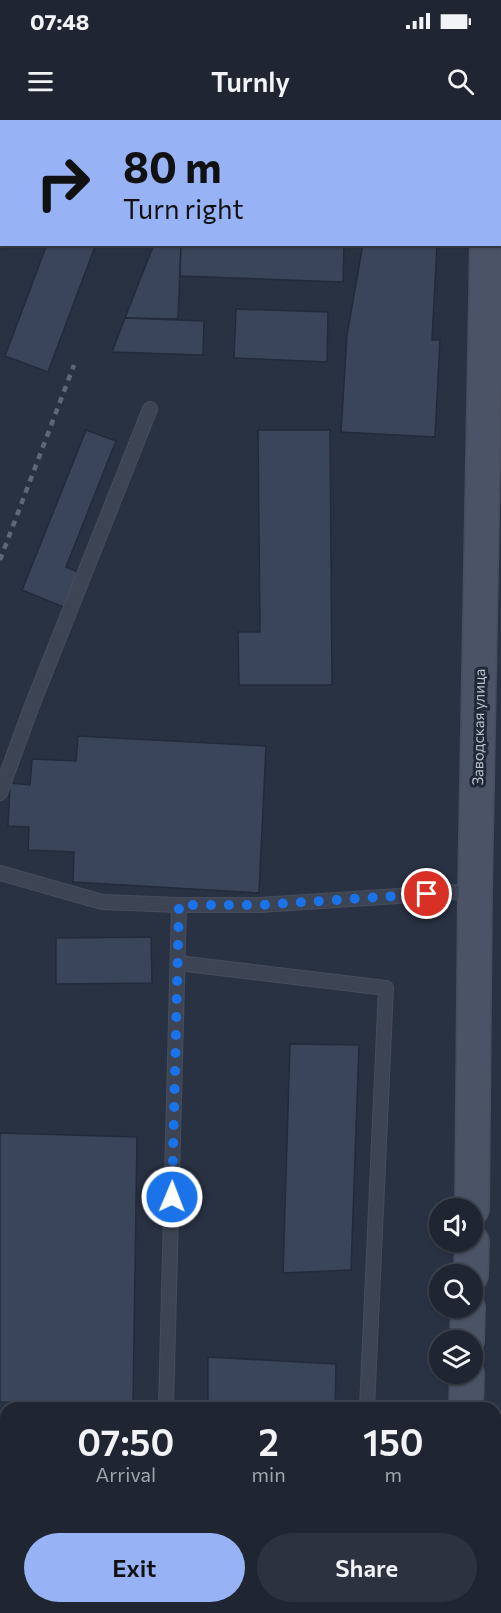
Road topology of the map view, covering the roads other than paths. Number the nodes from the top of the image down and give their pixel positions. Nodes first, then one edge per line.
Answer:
1 (487, 246) edge
2 (150, 409) dead end
3 (0, 792) edge
4 (0, 873) edge
5 (475, 891) junction
6 (179, 905) junction
7 (178, 963) junction
8 (472, 1198) edge
9 (467, 1384) edge
10 (166, 1402) edge
11 (367, 1402) edge
12 (466, 1402) edge

1 - 5 street, Заводская улица
2 - 3 lane
4 - 6 lane
5 - 6 lane
5 - 8 street, Заводская улица
6 - 7 lane
7 - 10 lane
7 - 11 lane
9 - 12 street

